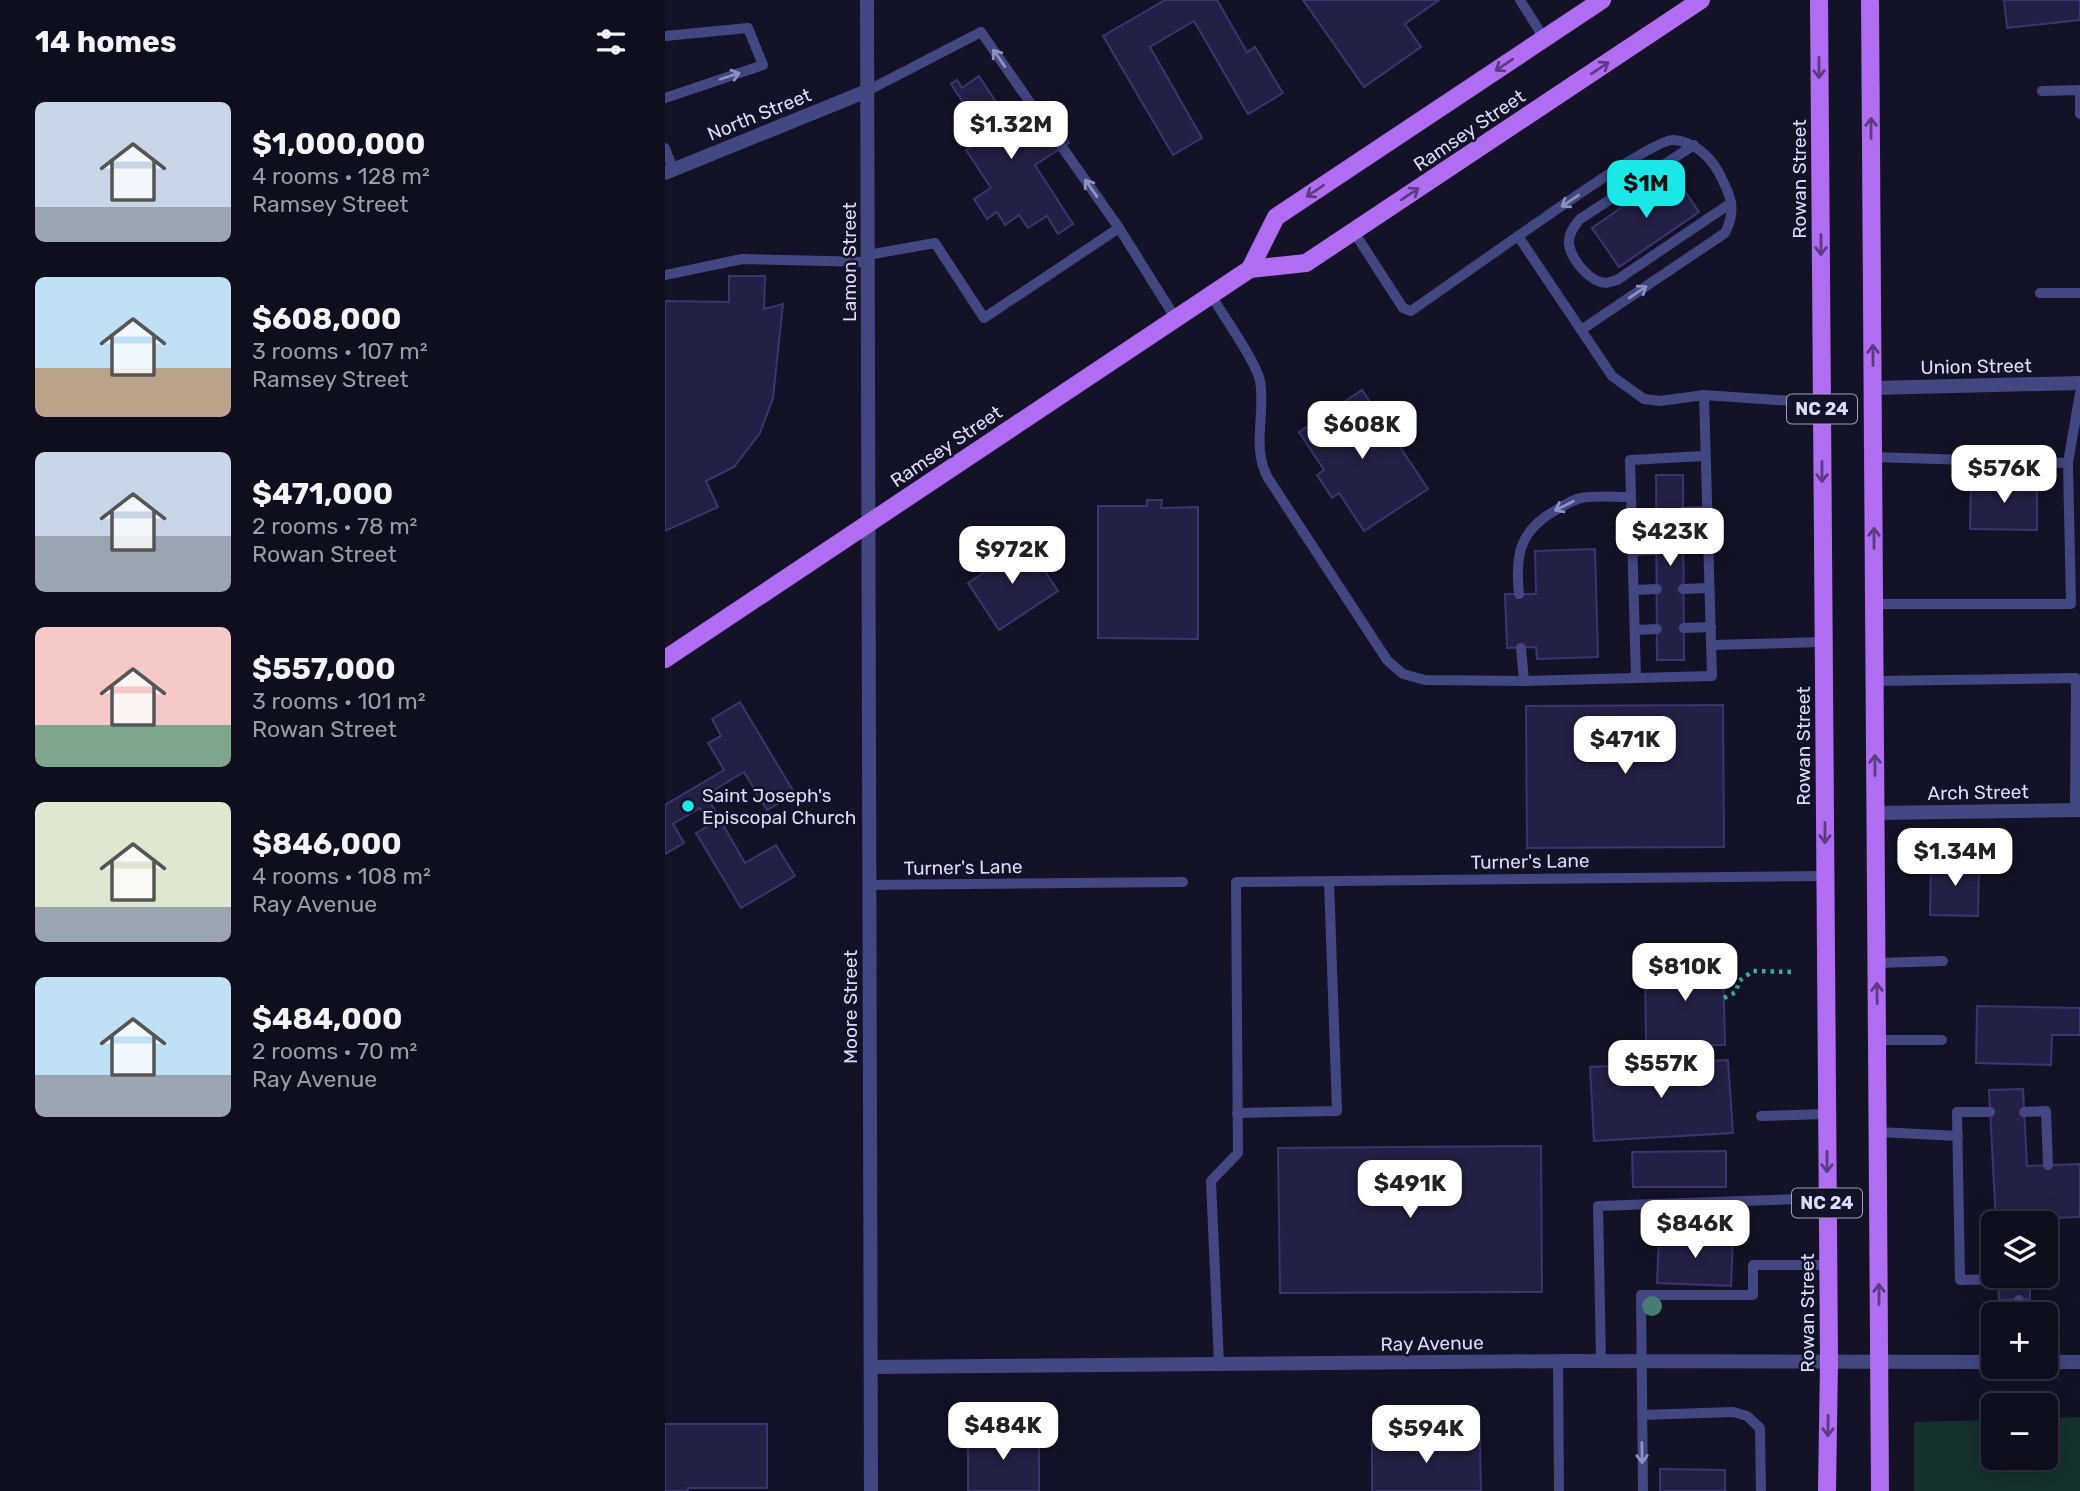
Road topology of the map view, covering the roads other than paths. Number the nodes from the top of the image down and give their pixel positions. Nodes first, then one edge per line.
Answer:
1 (867, 0) edge
2 (1520, 0) edge
3 (1701, 0) edge
4 (1819, 0) edge
5 (1870, 0) edge
6 (1597, 1) edge
7 (665, 36) edge
8 (1544, 38) junction
9 (2080, 90) edge
10 (867, 91) junction
11 (2042, 91) dead end
12 (665, 98) edge
13 (2080, 114) edge
14 (1045, 124) dead end
15 (1694, 145) junction
16 (1062, 147) dead end
17 (665, 148) edge
18 (669, 171) edge
19 (1731, 203) junction
20 (1119, 228) junction
21 (1354, 232) junction
22 (1518, 236) junction
23 (868, 258) junction
24 (1250, 269) junction
25 (665, 275) edge
26 (2040, 293) dead end
27 (2080, 293) edge
28 (1211, 295) junction
29 (1176, 319) junction
30 (1581, 330) junction
31 (2080, 383) edge
32 (1873, 388) junction
33 (2080, 393) edge
34 (1704, 395) junction
35 (1822, 403) junction
36 (1704, 456) junction
37 (1873, 457) junction
38 (2068, 463) junction
39 (1631, 496) junction
40 (1683, 512) dead end
41 (1707, 512) junction
42 (1656, 513) dead end
43 (1631, 515) junction
44 (868, 524) junction
45 (1708, 548) junction
46 (1657, 550) dead end
47 (1683, 550) dead end
48 (1633, 551) junction
49 (1709, 588) junction
50 (1657, 589) dead end
51 (1683, 589) dead end
52 (1634, 590) junction
53 (1518, 594) dead end
54 (1874, 604) junction
55 (1711, 627) junction
56 (1684, 628) dead end
57 (1657, 629) dead end
58 (1635, 630) junction
59 (1823, 642) junction
60 (1712, 645) junction
61 (1521, 648) dead end
62 (665, 659) edge
63 (1636, 678) junction
64 (1524, 681) junction
65 (1875, 681) junction
66 (2077, 810) edge
67 (1876, 813) junction
68 (1825, 876) junction
69 (1329, 881) junction
70 (1183, 882) dead end
71 (869, 885) junction
72 (1943, 961) dead end
73 (1877, 963) junction
74 (1877, 1040) junction
75 (1942, 1040) dead end
76 (1990, 1112) dead end
77 (2024, 1112) dead end
78 (1237, 1113) junction
79 (1826, 1114) junction
80 (1761, 1116) dead end
81 (1878, 1132) junction
82 (1958, 1136) junction
83 (2048, 1165) dead end
84 (1827, 1198) junction
85 (1828, 1265) junction
86 (1981, 1279) edge
87 (1558, 1361) junction
88 (1601, 1361) junction
89 (1641, 1361) junction
90 (1829, 1362) junction
91 (1879, 1362) junction
92 (1981, 1362) edge
93 (2058, 1362) edge
94 (2080, 1362) edge
95 (1219, 1364) junction
96 (871, 1367) junction
97 (1642, 1415) junction
98 (871, 1491) edge
99 (1559, 1491) edge
100 (1643, 1491) edge
101 (1761, 1491) edge
102 (1827, 1491) edge
103 (1880, 1491) edge

1 - 10 street, Lamon Street
2 - 8 lane
21 -> 3 main road, Ramsey Street
4 -> 35 main road, Rowan Street / NC 24
32 -> 5 main road, NC 24
6 - 8 main road, Ramsey Street
12 -> 7 lane
8 -> 24 main road, Ramsey Street
9 - 11 lane
9 - 13 lane
14 -> 10 lane
10 - 18 street, North Street
10 - 23 street, Lamon Street
15 - 19 lane
15 - 19 lane
15 -> 22 lane
20 -> 16 lane
17 - 18 lane
30 -> 19 lane
20 - 23 lane
20 - 29 lane
21 - 22 lane
21 - 24 main road, Ramsey Street
22 - 30 lane
23 - 25 lane
23 - 44 street, Lamon Street
24 - 28 main road, Ramsey Street
26 - 27 lane
28 - 29 main road, Ramsey Street
28 - 64 lane
29 - 44 main road, Ramsey Street
30 - 34 lane
31 - 32 street, Union Street
32 - 37 main road, NC 24
33 - 38 lane
34 - 35 lane
34 - 36 lane
35 -> 59 main road, Rowan Street / NC 24
36 - 39 lane
36 - 41 lane
37 - 38 lane
54 -> 37 main road, NC 24
38 - 54 lane
39 - 43 lane
39 -> 53 lane
40 - 41 lane
41 - 45 lane
42 - 43 lane
43 - 48 lane
44 - 62 main road, Ramsey Street
44 - 71 street, Moore Street
45 - 47 lane
45 - 49 lane
46 - 48 lane
48 - 52 lane
49 - 51 lane
49 - 55 lane
50 - 52 lane
52 - 58 lane
54 - 65 main road, NC 24
55 - 56 lane
55 - 60 lane
57 - 58 lane
58 - 63 lane
59 - 60 lane
59 -> 68 main road, Rowan Street / NC 24
60 - 63 lane
61 - 64 lane
63 - 64 lane
65 - 66 lane
67 -> 65 main road, NC 24
66 - 67 street, Arch Street
67 - 73 main road, NC 24
68 - 69 lane, Turner's Lane
68 - 79 main road, Rowan Street / NC 24
69 - 78 lane, Turner's Lane
69 - 78 lane
70 - 71 lane, Turner's Lane
71 - 96 street, Moore Street
72 - 73 lane
74 -> 73 main road, NC 24
74 - 75 lane
74 - 81 main road, NC 24
76 - 82 lane
77 - 83 lane
78 - 95 lane
79 - 80 lane
79 -> 84 main road, Rowan Street / NC 24
81 - 82 lane
91 -> 81 main road, NC 24
82 - 86 lane
84 - 85 main road, Rowan Street / NC 24
84 - 88 lane
85 - 89 lane
85 - 90 main road, Rowan Street / NC 24
87 - 88 street, Ray Avenue
87 - 95 street, Ray Avenue
87 - 99 lane
88 - 89 street, Ray Avenue
89 - 90 street, Ray Avenue
89 - 97 lane
90 - 91 street, Ray Avenue
90 -> 102 main road, Rowan Street / NC 24
91 - 92 street, Ray Avenue
91 - 103 main road, NC 24
93 - 94 street
95 - 96 street, Ray Avenue
96 - 98 street, Moore Street
97 -> 100 lane
97 - 101 lane

